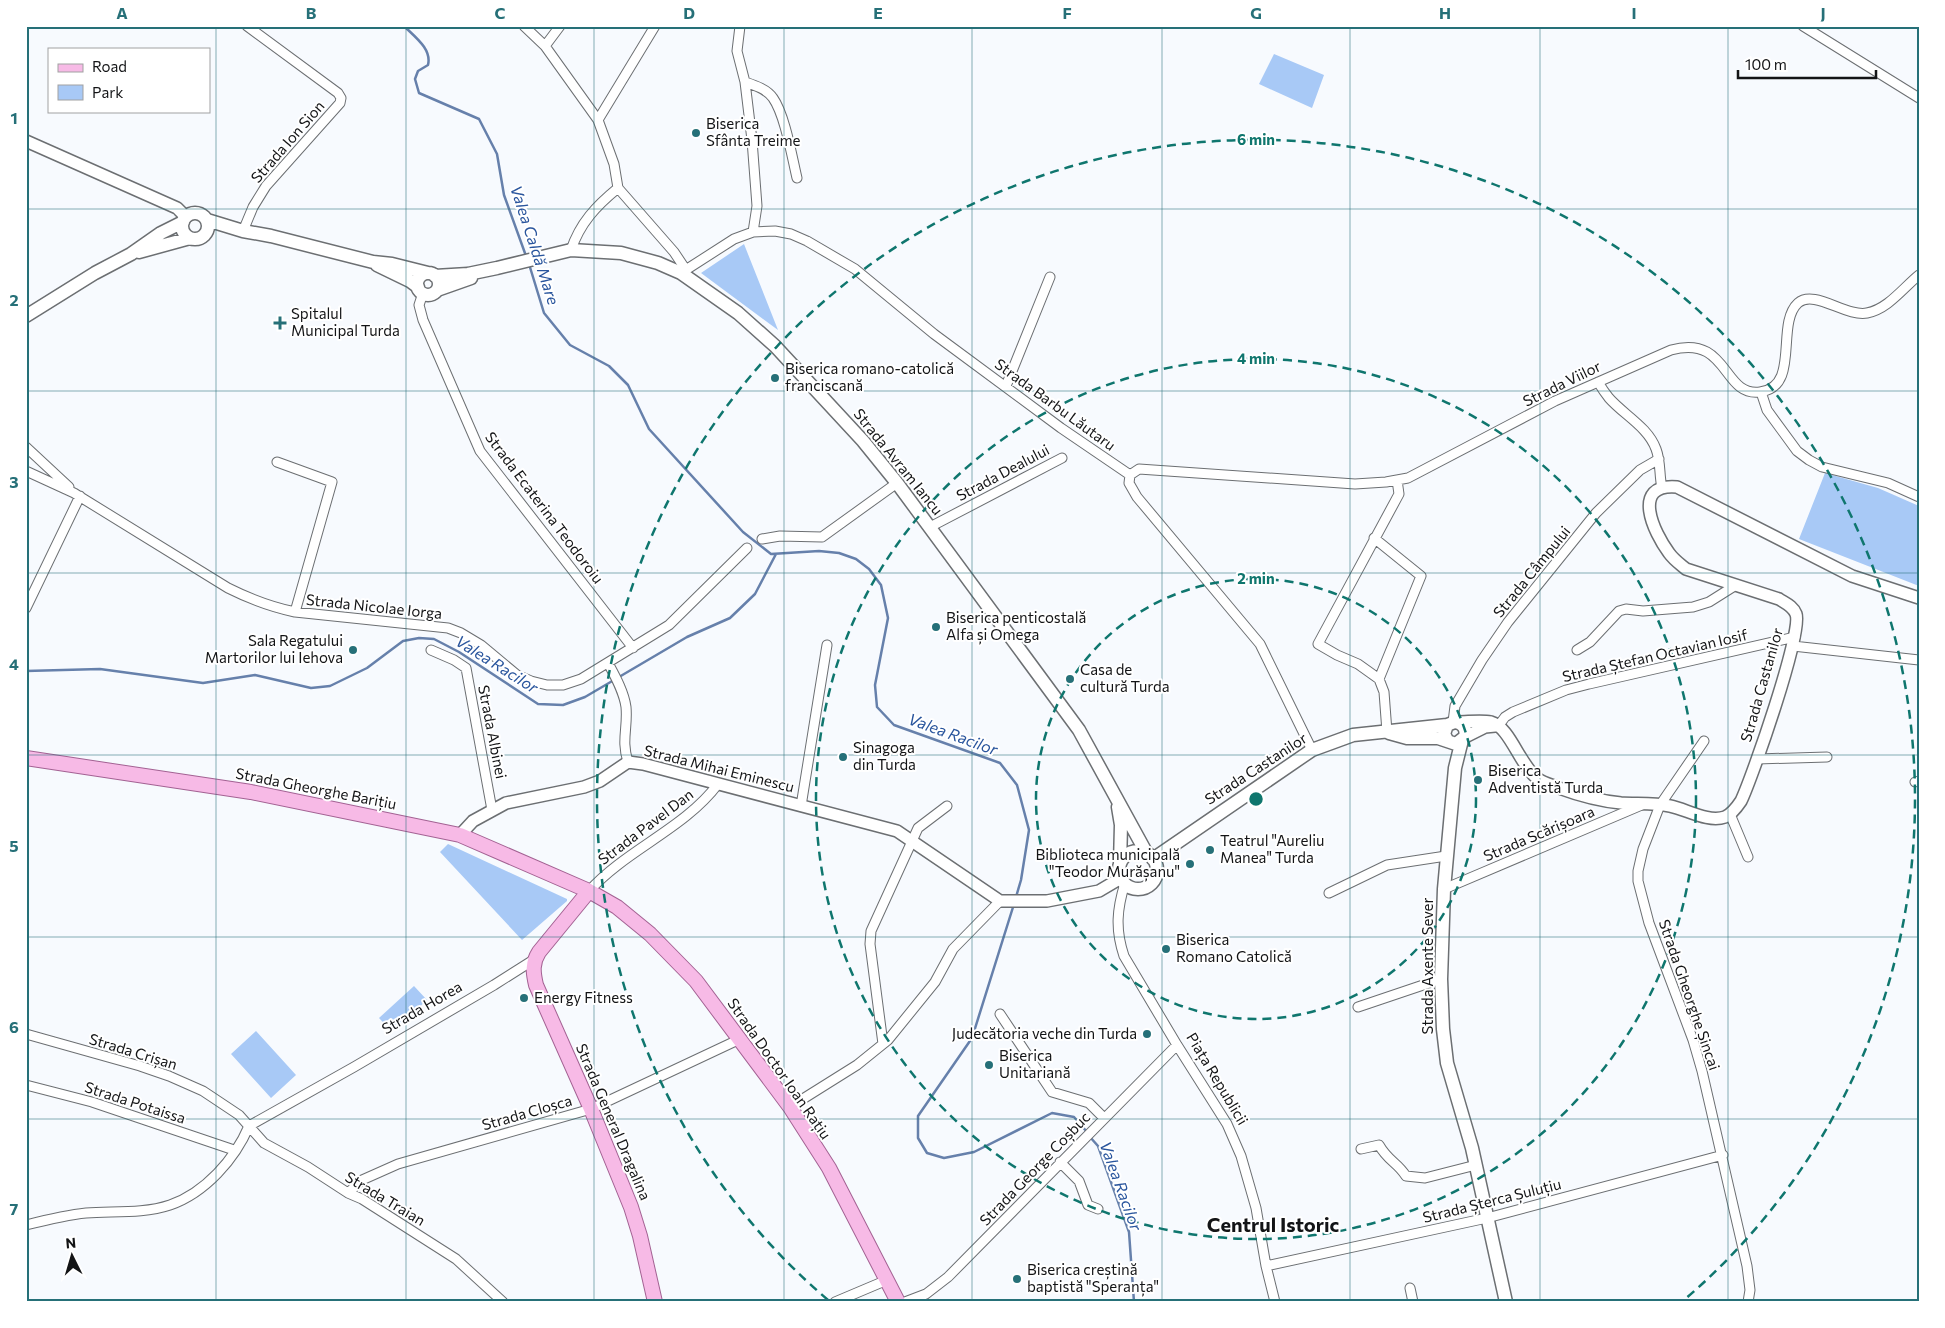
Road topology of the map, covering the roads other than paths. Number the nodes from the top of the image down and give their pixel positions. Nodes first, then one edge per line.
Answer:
1 (247, 26) edge
2 (524, 26) edge
3 (560, 26) edge
4 (655, 26) edge
5 (740, 26) edge
6 (1803, 26) edge
7 (545, 46) junction
8 (745, 82) junction
9 (1919, 98) edge
10 (598, 120) junction
11 (26, 141) edge
12 (797, 178) dead end
13 (618, 188) junction
14 (185, 219) junction
15 (206, 227) junction
16 (246, 231) junction
17 (753, 232) junction
18 (190, 238) junction
19 (571, 250) junction
20 (131, 254) junction
21 (373, 262) junction
22 (497, 268) junction
23 (684, 272) junction
24 (431, 275) junction
25 (1919, 276) edge
26 (1050, 277) dead end
27 (420, 290) junction
28 (437, 290) junction
29 (26, 316) edge
30 (1598, 382) junction
31 (1006, 386) junction
32 (1761, 392) junction
33 (26, 447) edge
34 (1062, 458) dead end
35 (1659, 459) junction
36 (277, 462) dead end
37 (26, 471) edge
38 (1130, 475) junction
39 (1397, 480) junction
40 (897, 483) junction
41 (1662, 488) junction
42 (77, 494) junction
43 (1919, 497) edge
44 (930, 527) junction
45 (1374, 538) junction
46 (762, 539) dead end
47 (747, 548) dead end
48 (1736, 585) junction
49 (1919, 598) edge
50 (26, 608) edge
51 (295, 612) junction
52 (1794, 642) junction
53 (827, 645) dead end
54 (633, 648) junction
55 (431, 650) dead end
56 (1577, 650) dead end
57 (1919, 660) edge
58 (608, 662) junction
59 (1379, 679) junction
60 (1452, 723) junction
61 (1499, 725) junction
62 (1387, 732) junction
63 (1464, 739) junction
64 (1447, 740) junction
65 (1704, 741) dead end
66 (1312, 750) junction
67 (1827, 756) dead end
68 (26, 758) edge
69 (1757, 759) junction
70 (628, 762) junction
71 (718, 784) junction
72 (1117, 799) junction
73 (1644, 804) junction
74 (1660, 805) junction
75 (801, 806) junction
76 (947, 806) dead end
77 (492, 810) junction
78 (1730, 814) junction
79 (460, 835) junction
80 (912, 839) junction
81 (1150, 856) junction
82 (1446, 856) junction
83 (1748, 857) dead end
84 (1122, 876) junction
85 (1444, 889) junction
86 (590, 891) junction
87 (1329, 893) dead end
88 (1003, 902) junction
89 (535, 959) junction
90 (1441, 979) junction
91 (1358, 1007) dead end
92 (1000, 1014) dead end
93 (880, 1019) junction
94 (901, 1023) junction
95 (26, 1034) edge
96 (740, 1039) junction
97 (883, 1044) junction
98 (1177, 1045) junction
99 (26, 1085) edge
100 (790, 1107) junction
101 (592, 1109) junction
102 (1102, 1120) junction
103 (249, 1126) junction
104 (1362, 1149) dead end
105 (234, 1150) junction
106 (1723, 1155) junction
107 (1060, 1162) junction
108 (1476, 1165) junction
109 (348, 1193) junction
110 (1098, 1209) dead end
111 (1487, 1218) junction
112 (26, 1225) edge
113 (1266, 1266) junction
114 (887, 1280) junction
115 (1410, 1288) dead end
116 (504, 1302) edge
117 (655, 1302) edge
118 (835, 1302) edge
119 (898, 1302) edge
120 (906, 1302) edge
121 (1275, 1302) edge
122 (1412, 1302) edge
123 (1506, 1302) edge
124 (1748, 1302) edge

1 - 16 street, Strada Ion Sion
2 - 7 street
3 - 7 street
4 - 10 street
5 - 8 street
6 - 9 street
7 - 10 street
8 - 12 street
8 - 17 street
10 - 13 street
11 - 14 street
13 - 19 street
13 - 23 street
14 - 15 main road
14 - 18 main road
14 - 20 main road
15 - 16 main road
15 - 18 main road
16 - 21 main road
17 - 23 street, Strada Barbu Lăutaru
17 - 31 street, Strada Barbu Lăutaru
18 - 20 main road
19 - 22 main road, Strada Avram Iancu
19 - 23 main road, Strada Avram Iancu
20 - 29 main road
21 - 24 main road
21 - 27 main road
22 - 24 main road
22 - 28 main road
23 - 40 main road, Strada Avram Iancu
24 - 27 main road
24 - 28 main road
25 - 32 street
26 - 31 street
27 - 28 main road
27 - 54 street, Strada Ecaterina Teodoroiu
30 - 32 street, Strada Viilor
30 - 35 street
30 - 39 street, Strada Viilor
31 - 38 street, Strada Barbu Lăutaru
32 - 43 street
33 - 42 street, Strada Nicolae Iorga
34 - 44 street, Strada Dealului
35 - 41 street
35 - 60 street, Strada Câmpului
36 - 51 street, Strada Nicolae Iorga
37 - 42 street, Strada Nicolae Iorga
38 - 39 street, Strada Viilor
38 - 66 street
39 - 45 street
40 - 44 main road, Strada Avram Iancu
40 - 46 street
41 - 48 street, Strada Castanilor
41 - 49 street
42 - 50 street
42 - 51 street, Strada Nicolae Iorga
44 - 72 main road, Strada Avram Iancu
45 - 59 street
45 - 59 street
47 - 54 street, Strada Nicolae Iorga
48 - 52 street, Strada Castanilor
48 - 56 street
51 - 58 street, Strada Nicolae Iorga
52 - 57 street, Strada Ștefan Octavian Iosif
52 - 61 street, Strada Ștefan Octavian Iosif
52 - 69 street, Strada Castanilor
53 - 75 street, Strada Mihai Eminescu
54 - 58 street, Strada Nicolae Iorga
55 - 77 street, Strada Albinei
58 - 70 street
59 - 62 street
60 - 61 street, Strada Castanilor
60 - 62 main road, Strada Castanilor
60 - 63 main road
60 - 64 main road
61 - 63 street, Strada Castanilor
61 - 73 street
62 - 64 main road, Strada Castanilor
62 - 66 main road, Strada Castanilor
63 - 64 main road, Strada Castanilor
63 - 82 main road, Strada Axente Sever
65 - 74 street, Strada Gheorghe Șincai
66 - 81 main road, Strada Castanilor
67 - 69 street
68 - 79 main road, Strada Gheorghe Barițiu
69 - 78 street, Strada Castanilor
70 - 71 street, Strada Mihai Eminescu
70 - 77 street
71 - 75 street, Strada Mihai Eminescu
71 - 86 street, Strada Pavel Dan
72 - 81 main road, Strada Avram Iancu
72 - 84 main road, Strada Avram Iancu
73 - 74 street
73 - 85 street, Strada Scărișoara
74 - 78 street
74 - 106 street, Strada Gheorghe Șincai
75 - 80 street, Strada Mihai Eminescu
76 - 80 street
77 - 79 street
78 - 83 street
79 - 86 main road, Strada Gheorghe Barițiu
80 - 88 street, Strada Mihai Eminescu
80 - 93 street
81 - 84 main road
81 - 84 main road
82 - 85 main road, Strada Axente Sever
82 - 87 street
84 - 88 street
84 - 98 street, Piața Republicii
85 - 90 main road, Strada Axente Sever
86 - 89 main road, Strada Horea
86 - 96 main road, Strada Doctor Ioan Rațiu
88 - 94 street
89 - 101 main road, Strada General Dragalina
89 - 103 street, Strada Horea
90 - 91 street
90 - 108 main road, Strada Axente Sever
92 - 102 street
93 - 94 street
93 - 97 street
94 - 97 street
95 - 103 street, Strada Crișan
96 - 100 main road, Strada Doctor Ioan Rațiu
96 - 101 street, Strada Cloșca
97 - 100 street
98 - 102 street, Strada George Coșbuc
98 - 113 street, Piața Republicii
99 - 105 street, Strada Potaissa
100 - 114 main road, Strada Doctor Ioan Rațiu
101 - 109 street, Strada Cloșca
101 - 117 main road, Strada General Dragalina
102 - 107 street, Strada George Coșbuc
103 - 105 street
103 - 109 street, Strada Traian
104 - 108 street
105 - 112 street
106 - 111 street, Strada Șterca Șuluțiu
106 - 124 street, Strada Gheorghe Șincai
107 - 110 street
107 - 120 street, Strada George Coșbuc
108 - 111 main road, Strada Axente Sever
109 - 116 street, Strada Traian
111 - 113 street, Strada Șterca Șuluțiu
111 - 123 main road, Strada Axente Sever
113 - 121 street, Piața Republicii
114 - 118 street
114 - 119 main road, Strada Doctor Ioan Rațiu
115 - 122 street

